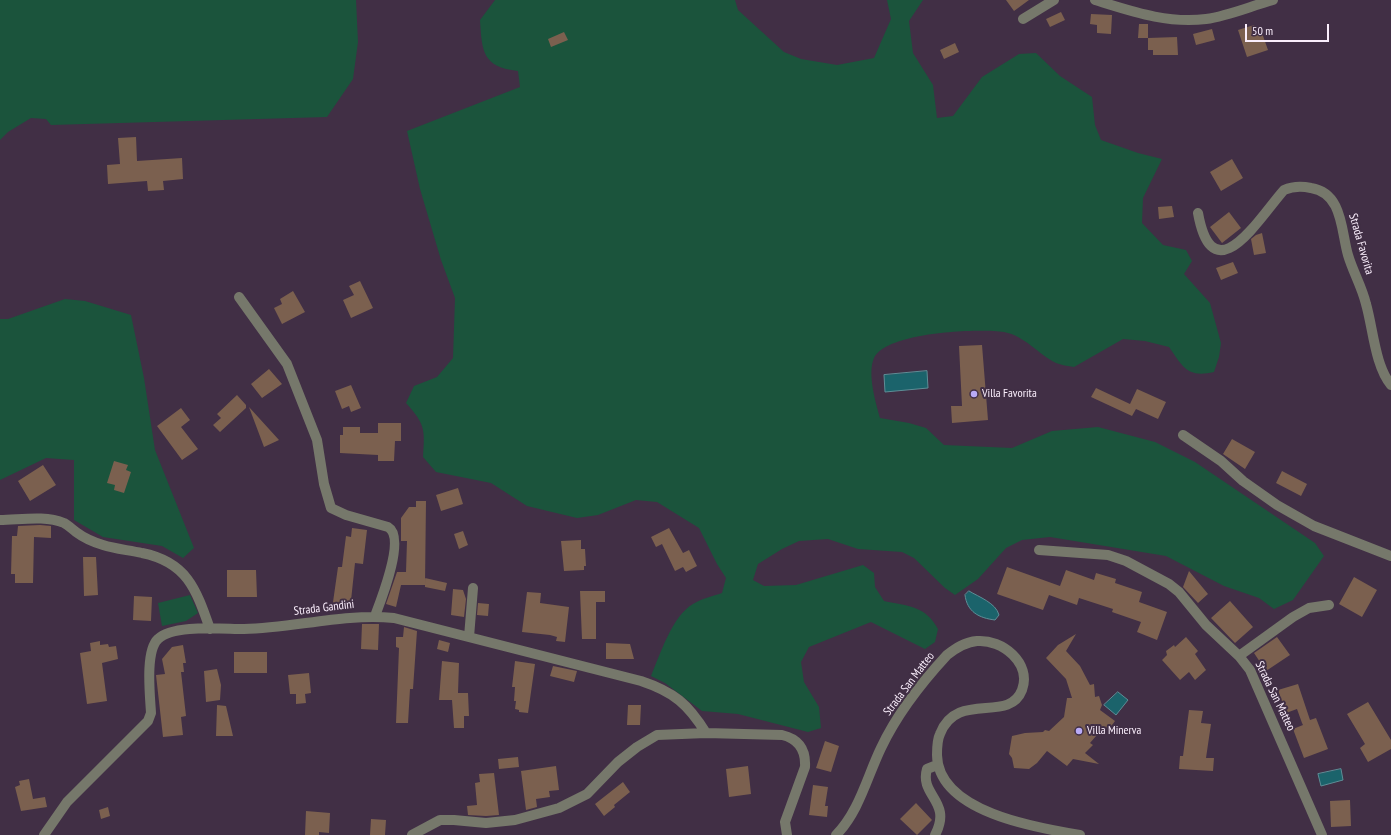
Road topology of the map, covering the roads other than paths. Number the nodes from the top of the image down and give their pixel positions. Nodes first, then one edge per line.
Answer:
1 (1054, 0) edge
2 (1095, 0) edge
3 (1273, 0) edge
4 (1023, 19) dead end
5 (1198, 213) dead end
6 (239, 297) dead end
7 (1391, 385) edge
8 (1183, 435) dead end
9 (0, 520) edge
10 (1039, 550) dead end
11 (1391, 556) edge
12 (473, 588) dead end
13 (1329, 605) dead end
14 (375, 616) junction
15 (210, 629) junction
16 (469, 637) junction
17 (1239, 656) junction
18 (706, 732) junction
19 (937, 765) junction
20 (1040, 832) edge
21 (44, 835) edge
22 (412, 835) edge
23 (787, 835) edge
24 (836, 835) edge
25 (935, 835) edge
26 (1080, 835) edge
27 (1322, 835) edge

1 - 4 street
2 - 3 street
5 - 7 street, Strada Favorita
6 - 14 street
8 - 11 street
9 - 15 street
10 - 17 street, Strada San Matteo
12 - 16 street
13 - 17 street
14 - 15 street, Strada Gandini
14 - 16 street, Strada Gandini
15 - 21 street, Strada Gandini
16 - 18 street, Strada Gandini
17 - 27 street, Strada San Matteo
18 - 22 street
18 - 23 street
19 - 20 street
19 - 24 street, Strada San Matteo
19 - 25 street
20 - 26 street

